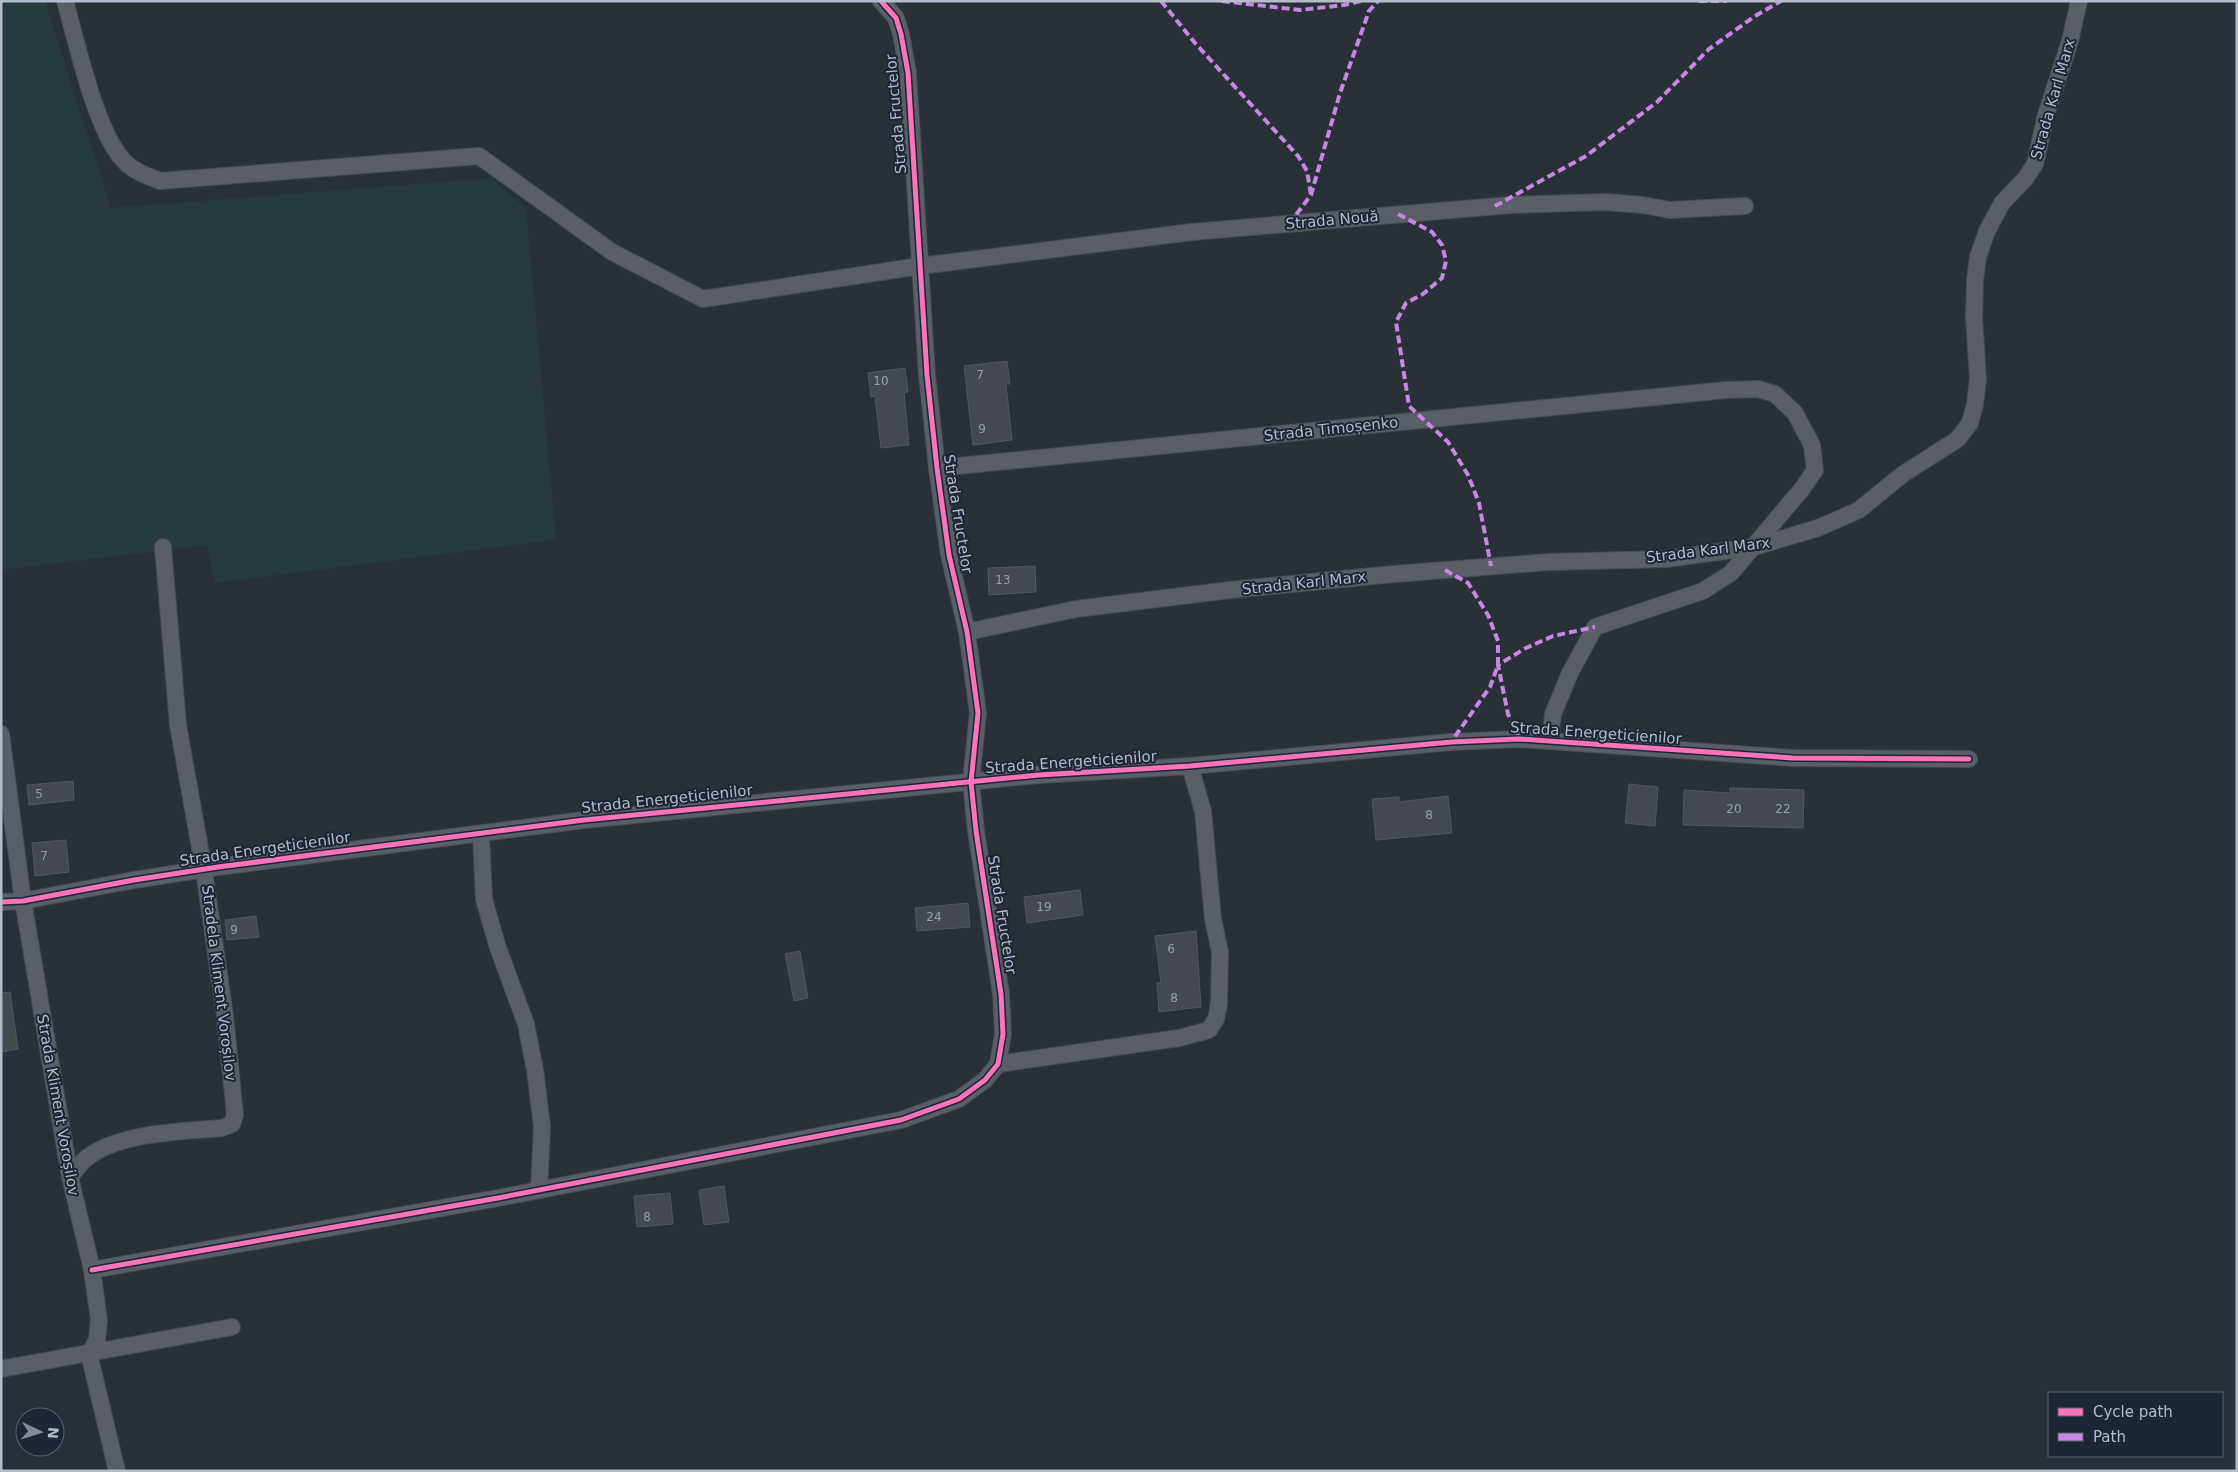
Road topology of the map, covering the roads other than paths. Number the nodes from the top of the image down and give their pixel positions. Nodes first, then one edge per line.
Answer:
1 (65, 1) edge
2 (881, 1) edge
3 (2079, 1) edge
4 (1745, 206) dead end
5 (920, 266) junction
6 (937, 468) junction
7 (162, 547) dead end
8 (1754, 547) junction
9 (967, 632) junction
10 (1, 734) edge
11 (1550, 741) junction
12 (1969, 759) dead end
13 (1190, 766) junction
14 (971, 782) junction
15 (481, 834) junction
16 (204, 871) junction
17 (23, 901) junction
18 (1, 902) edge
19 (998, 1064) junction
20 (70, 1178) junction
21 (539, 1190) junction
22 (92, 1270) junction
23 (232, 1327) dead end
24 (89, 1354) junction
25 (1, 1369) edge
26 (117, 1471) edge

1 - 5 street
2 - 5 street, Strada Fructelor
3 - 8 street, Strada Karl Marx
4 - 5 street, Strada Nouă
5 - 6 street, Strada Fructelor
6 - 8 street, Strada Timoșenko
6 - 9 street, Strada Fructelor
7 - 16 street, Stradela Kliment Voroșilov
8 - 9 street, Strada Karl Marx
8 - 11 street, Strada Timoșenko
9 - 14 street, Strada Fructelor
10 - 17 street, Strada Kliment Voroșilov
11 - 12 street, Strada Energeticienilor
11 - 13 street, Strada Energeticienilor
13 - 14 street, Strada Energeticienilor
13 - 19 street
14 - 15 street, Strada Energeticienilor
14 - 19 street, Strada Fructelor
15 - 16 street, Strada Energeticienilor
15 - 21 street
16 - 17 street, Strada Energeticienilor
16 - 20 street, Stradela Kliment Voroșilov
17 - 18 street, Strada Energeticienilor
17 - 20 street, Strada Kliment Voroșilov
19 - 21 street
20 - 22 street, Strada Kliment Voroșilov
21 - 22 street
22 - 24 street, Strada Kliment Voroșilov
23 - 24 street
24 - 25 street
24 - 26 street

